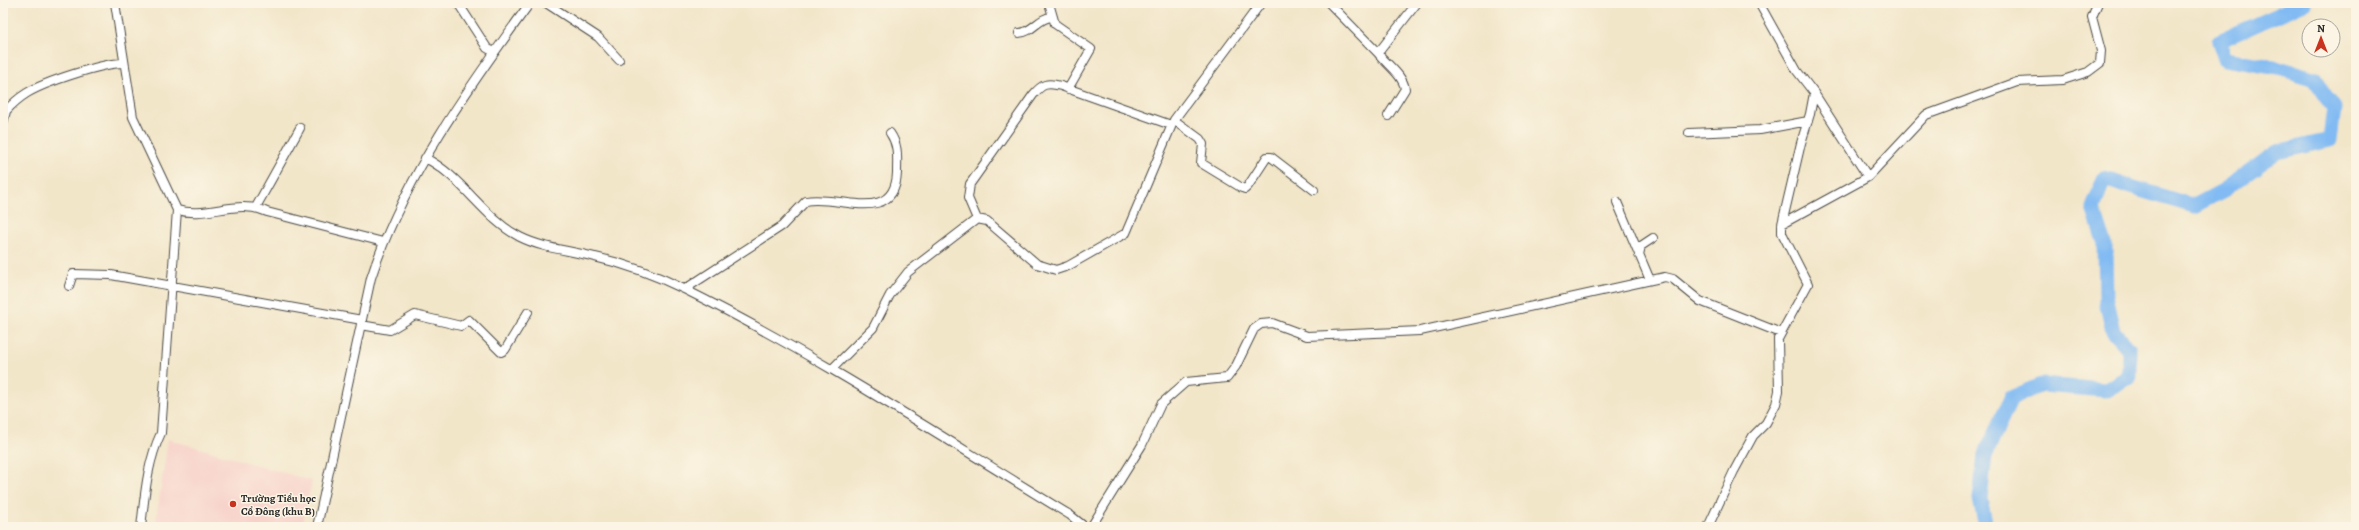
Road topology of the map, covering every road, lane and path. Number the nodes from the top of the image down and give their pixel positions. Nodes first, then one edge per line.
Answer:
1 (115, 3) edge
2 (458, 3) edge
3 (530, 3) edge
4 (546, 3) edge
5 (1049, 3) edge
6 (1261, 3) edge
7 (1329, 3) edge
8 (1417, 3) edge
9 (1759, 3) edge
10 (2098, 3) edge
11 (1052, 18) junction
12 (1019, 33) dead end
13 (494, 52) junction
14 (1378, 53) junction
15 (619, 60) dead end
16 (123, 63) junction
17 (1068, 89) junction
18 (1814, 93) junction
19 (5, 110) edge
20 (1388, 116) dead end
21 (1808, 121) junction
22 (1172, 122) junction
23 (3, 123) edge
24 (300, 128) dead end
25 (890, 132) dead end
26 (1689, 132) dead end
27 (426, 158) junction
28 (1868, 177) junction
29 (1314, 190) dead end
30 (1617, 202) dead end
31 (256, 207) junction
32 (177, 210) junction
33 (977, 219) junction
34 (1782, 224) junction
35 (1653, 238) dead end
36 (383, 242) junction
37 (1639, 255) junction
38 (1650, 280) junction
39 (172, 284) junction
40 (69, 286) dead end
41 (685, 289) junction
42 (528, 312) dead end
43 (362, 322) junction
44 (1781, 333) junction
45 (833, 368) junction
46 (141, 527) edge
47 (317, 527) edge
48 (1085, 527) edge
49 (1091, 527) edge
50 (1708, 527) edge

1 - 16 street
2 - 13 street
3 - 13 street
4 - 15 street
5 - 11 street
6 - 22 street
7 - 14 street
8 - 14 street
9 - 18 street
10 - 28 street
11 - 12 street
11 - 17 street
13 - 27 street
14 - 20 street
16 - 19 street
16 - 32 street
17 - 22 street
17 - 33 street
18 - 21 street
18 - 28 street
19 - 23 street
21 - 26 street
21 - 34 street
22 - 29 street
22 - 33 street
24 - 31 street
25 - 41 street
27 - 36 street
27 - 41 street
28 - 34 street
30 - 37 street
31 - 32 street
31 - 36 street
32 - 39 street
33 - 45 street
34 - 44 street
35 - 37 street
36 - 43 street
37 - 38 street
38 - 44 street
38 - 49 street
39 - 40 street
39 - 43 street
39 - 46 street
41 - 45 street
42 - 43 street
43 - 47 street
44 - 50 street
45 - 48 street

